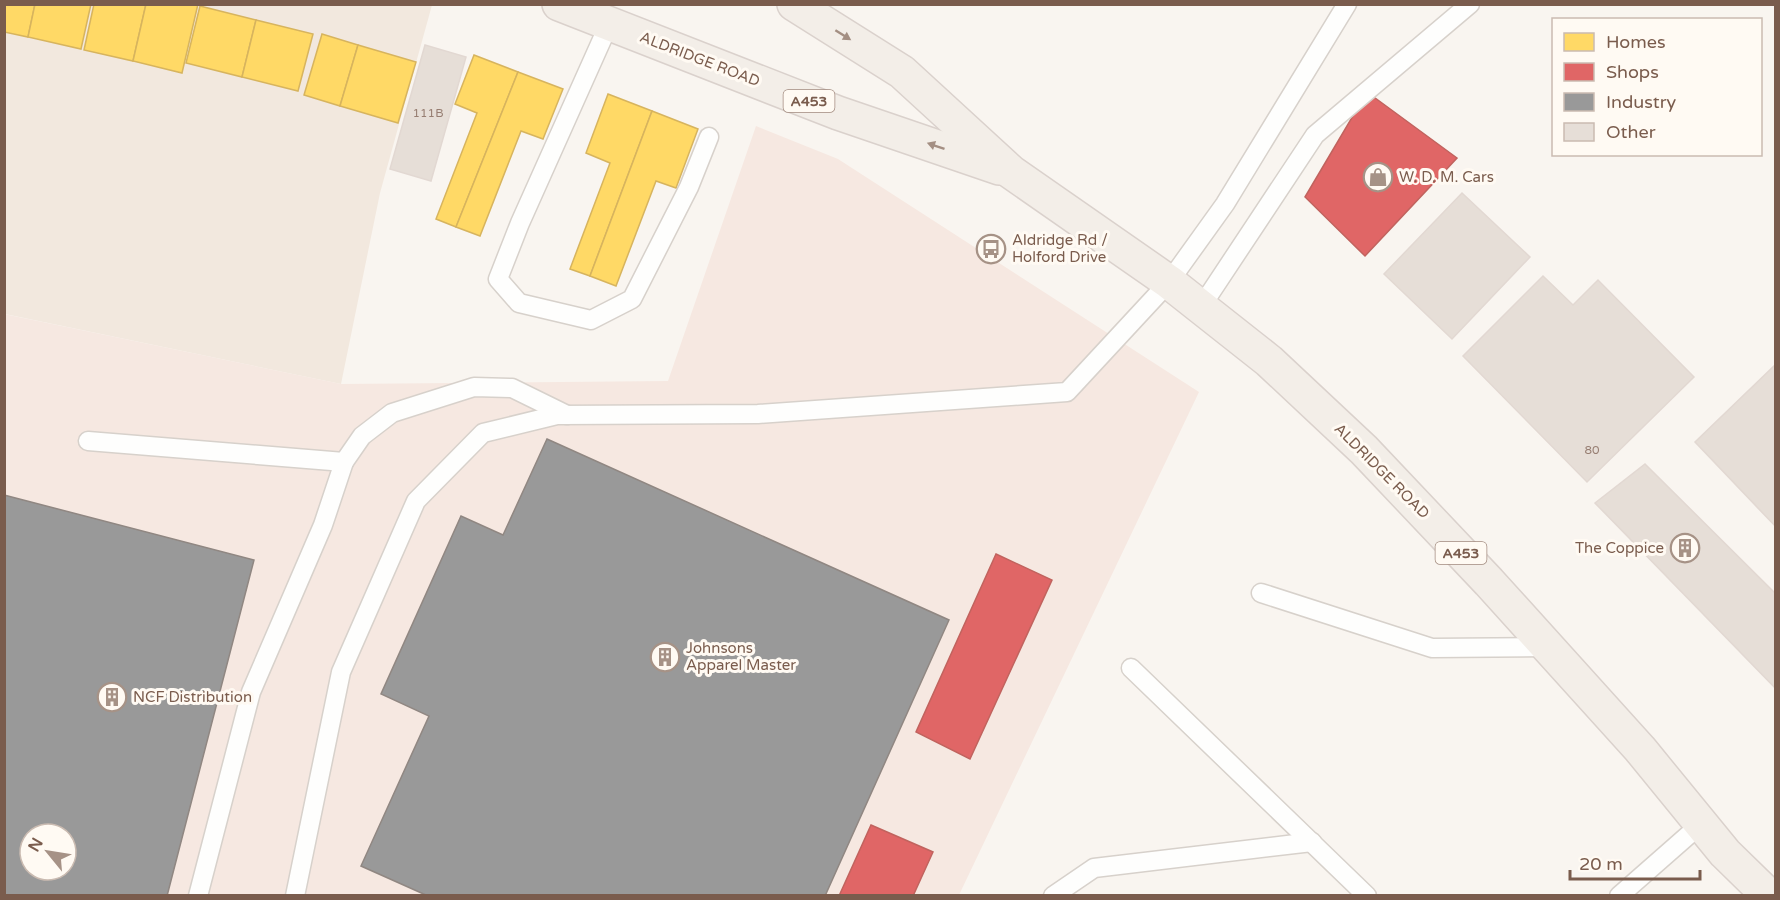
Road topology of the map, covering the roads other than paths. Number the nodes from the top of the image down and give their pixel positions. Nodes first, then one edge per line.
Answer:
1 (559, 4) edge
2 (794, 4) edge
3 (1347, 4) edge
4 (1470, 4) edge
5 (609, 24) junction
6 (709, 137) dead end
7 (1011, 172) junction
8 (1169, 282) junction
9 (1201, 307) junction
10 (567, 415) junction
11 (88, 441) dead end
12 (344, 462) junction
13 (1261, 593) dead end
14 (1547, 647) junction
15 (1131, 668) dead end
16 (1701, 824) junction
17 (1312, 842) junction
18 (1725, 853) junction
19 (198, 896) edge
20 (295, 896) edge
21 (1053, 896) edge
22 (1367, 896) edge
23 (1619, 896) edge
24 (1746, 896) edge
25 (1769, 896) edge

1 - 5 main road, ALDRIDGE ROAD / A453
2 -> 7 main road, ALDRIDGE ROAD / A453
3 - 8 lane
4 - 9 lane
5 - 6 lane
7 -> 5 main road, ALDRIDGE ROAD / A453
7 - 8 main road, ALDRIDGE ROAD / A453
8 - 9 main road, ALDRIDGE ROAD / A453
8 - 10 lane
9 - 14 main road, ALDRIDGE ROAD / A453
10 - 12 lane
10 - 20 lane
11 - 12 lane
12 - 19 lane
13 - 14 lane
14 - 16 main road, ALDRIDGE ROAD / A453
15 - 17 lane
16 - 18 main road, ALDRIDGE ROAD / A453
16 - 23 lane
17 - 21 lane
17 - 22 lane
18 - 24 main road, ALDRIDGE ROAD / A453
18 - 25 main road, ALDRIDGE ROAD / A453

